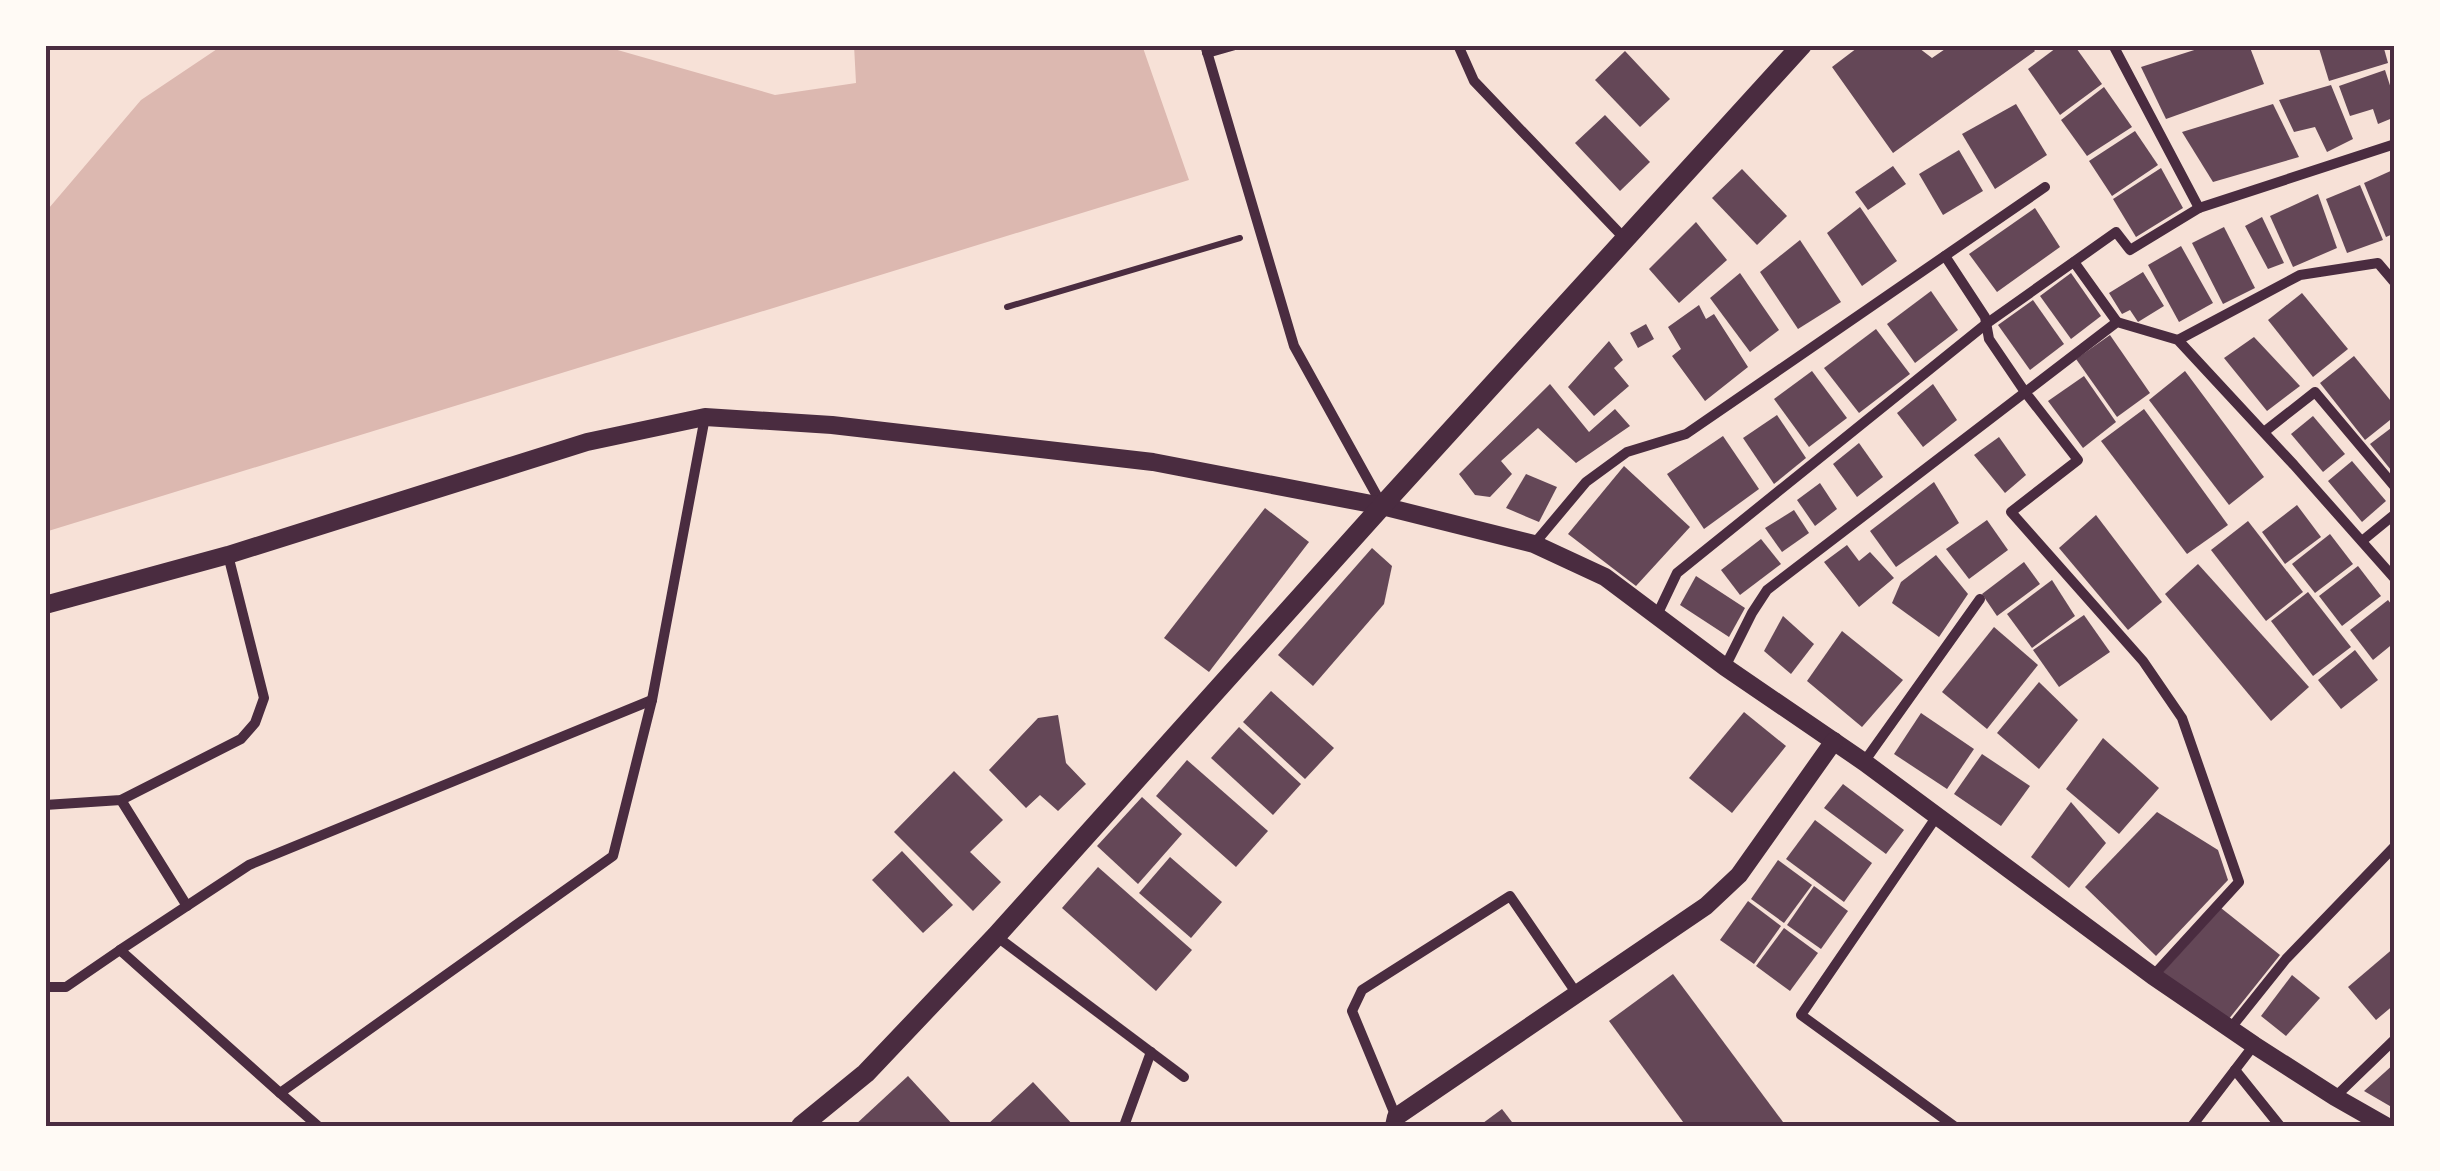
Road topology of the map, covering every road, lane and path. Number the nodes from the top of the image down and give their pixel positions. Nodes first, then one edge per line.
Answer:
1 (1236, 45) edge
2 (1458, 45) edge
3 (1802, 45) edge
4 (2113, 45) edge
5 (1206, 49) edge
6 (2395, 144) edge
7 (2045, 187) dead end
8 (2199, 208) junction
9 (1259, 232) junction
10 (1626, 240) junction
11 (1945, 256) junction
12 (2074, 262) junction
13 (2395, 283) edge
14 (1006, 307) dead end
15 (2117, 322) junction
16 (1986, 324) junction
17 (2178, 340) junction
18 (2025, 392) junction
19 (705, 417) junction
20 (2264, 432) junction
21 (2395, 488) edge
22 (1382, 506) junction
23 (2395, 514) edge
24 (2362, 542) junction
25 (1534, 544) junction
26 (228, 554) junction
27 (2395, 579) edge
28 (1980, 599) dead end
29 (45, 605) edge
30 (1657, 615) junction
31 (1726, 667) junction
32 (652, 700) junction
33 (1834, 741) junction
34 (1864, 762) junction
35 (121, 800) junction
36 (45, 804) edge
37 (1938, 816) junction
38 (2395, 846) edge
39 (187, 906) junction
40 (996, 936) junction
41 (120, 950) junction
42 (2153, 976) junction
43 (45, 987) edge
44 (1577, 994) junction
45 (2230, 1029) junction
46 (2395, 1039) edge
47 (2254, 1045) junction
48 (1151, 1052) junction
49 (2234, 1070) junction
50 (1184, 1077) dead end
51 (280, 1093) junction
52 (2334, 1096) junction
53 (1395, 1121) edge
54 (318, 1126) edge
55 (801, 1126) edge
56 (1124, 1126) edge
57 (1954, 1126) edge
58 (2192, 1126) edge
59 (2280, 1126) edge
60 (2386, 1126) edge

1 - 5 street
2 - 10 street
3 - 10 main road
4 - 8 street
5 - 9 street
6 - 8 street
7 - 11 street
8 - 12 street
9 - 14 path
9 - 22 street
10 - 22 main road
11 - 16 street
11 - 25 street
12 - 15 street
12 - 16 street
13 - 17 street
15 - 17 street
15 - 18 street
16 - 18 street
16 - 30 street
17 - 20 street
18 - 31 street
18 - 42 street
19 - 22 street
19 - 26 street
19 - 32 street
20 - 21 street
20 - 24 street
22 - 25 street
22 - 40 main road
23 - 24 street
24 - 27 street
25 - 30 street
26 - 29 street
26 - 35 street
28 - 34 street
30 - 31 street
31 - 33 street
32 - 39 street
32 - 51 street
33 - 34 street
33 - 44 street
34 - 37 street
35 - 36 street
35 - 39 street
37 - 42 street
37 - 57 street
38 - 45 street
39 - 41 street
40 - 48 street
40 - 55 main road
41 - 43 street
41 - 51 street
42 - 45 street
44 - 53 street
44 - 53 street
45 - 47 street
46 - 52 street
47 - 49 street
47 - 52 street
48 - 50 street
48 - 56 street
49 - 58 street
49 - 59 street
51 - 54 street
52 - 60 street

